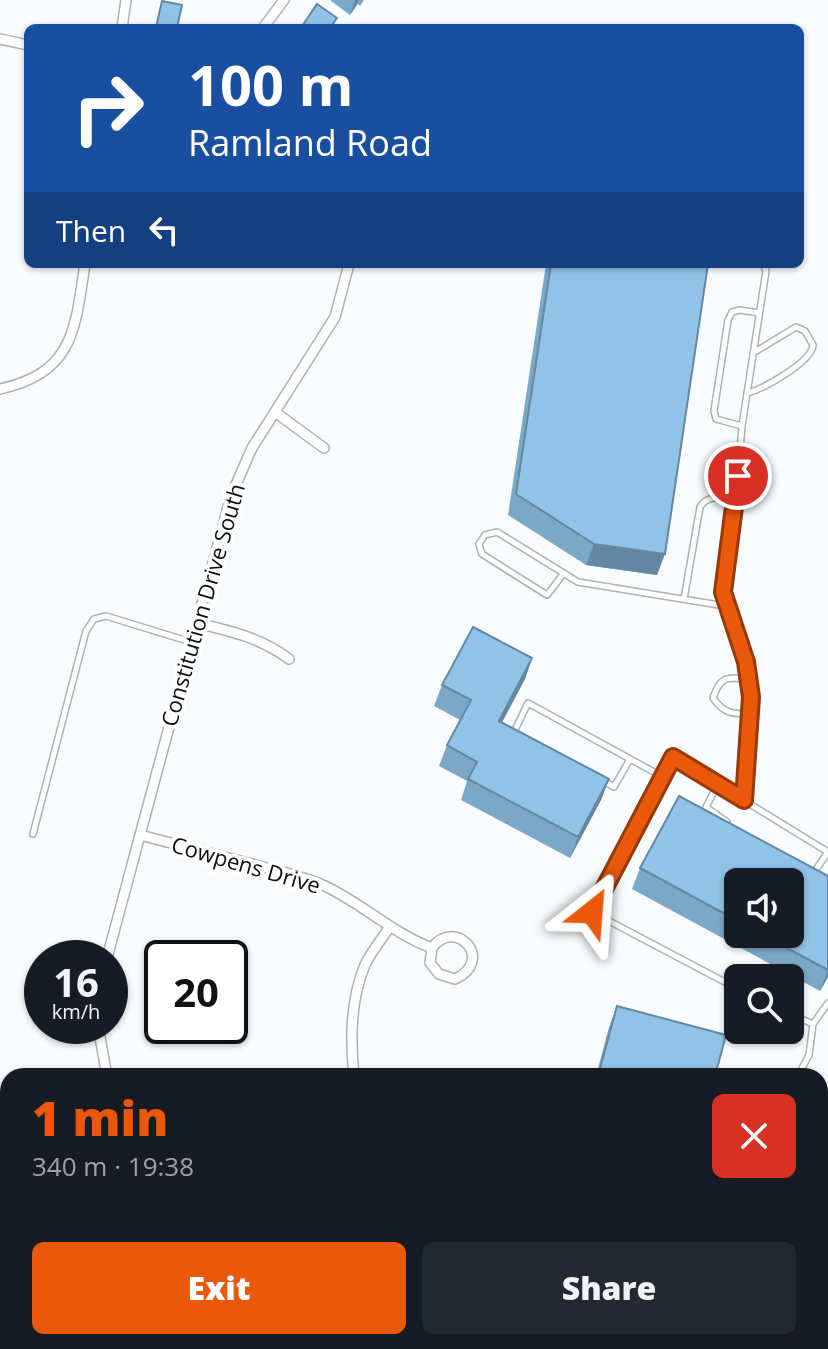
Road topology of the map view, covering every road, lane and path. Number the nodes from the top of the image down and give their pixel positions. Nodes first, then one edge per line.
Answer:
1 (126, 0) edge
2 (284, 0) edge
3 (123, 24) edge
4 (266, 24) edge
5 (0, 39) edge
6 (24, 44) edge
7 (84, 268) edge
8 (348, 268) edge
9 (765, 268) edge
10 (759, 313) junction
11 (753, 353) junction
12 (0, 389) edge
13 (747, 393) junction
14 (275, 412) junction
15 (742, 426) junction
16 (324, 448) dead end
17 (736, 500) junction
18 (564, 573) junction
19 (684, 599) junction
20 (725, 606) junction
21 (197, 623) junction
22 (192, 643) junction
23 (289, 659) dead end
24 (748, 679) junction
25 (751, 714) junction
26 (526, 739) edge
27 (630, 759) junction
28 (663, 777) junction
29 (602, 780) edge
30 (718, 784) junction
31 (744, 800) junction
32 (737, 828) edge
33 (33, 834) dead end
34 (140, 835) junction
35 (828, 852) edge
36 (804, 873) edge
37 (389, 928) junction
38 (112, 940) edge
39 (432, 948) junction
40 (724, 982) edge
41 (828, 1003) edge
42 (804, 1020) edge
43 (813, 1024) junction
44 (101, 1044) edge
45 (106, 1068) edge
46 (354, 1068) edge
47 (802, 1068) edge

1 - 3 street
2 - 4 street
5 - 6 street
7 - 12 street
8 - 14 street, Constitution Drive South
9 - 10 lane
10 - 11 lane
10 - 15 lane
11 - 13 lane
11 - 13 lane
13 - 15 lane
14 - 16 street
14 - 21 street, Constitution Drive South
15 - 17 lane
17 - 19 lane
17 - 20 lane
18 - 18 lane
18 - 19 lane
19 - 20 lane
20 - 24 lane
21 - 22 street, Constitution Drive South
21 - 23 street
22 - 33 lane
22 - 34 street, Constitution Drive South
24 - 25 lane
24 - 25 lane
25 - 31 lane
26 - 27 lane
27 - 28 lane
27 - 29 lane
28 - 30 lane
28 - 40 lane
30 - 31 lane
30 - 32 lane
31 - 35 lane
34 - 37 street, Cowpens Drive
34 - 38 street, Constitution Drive South
35 - 36 lane
37 - 39 street, Cowpens Drive
37 - 46 street
39 - 39 street
41 - 43 lane
42 - 43 lane
43 - 47 lane
44 - 45 street

